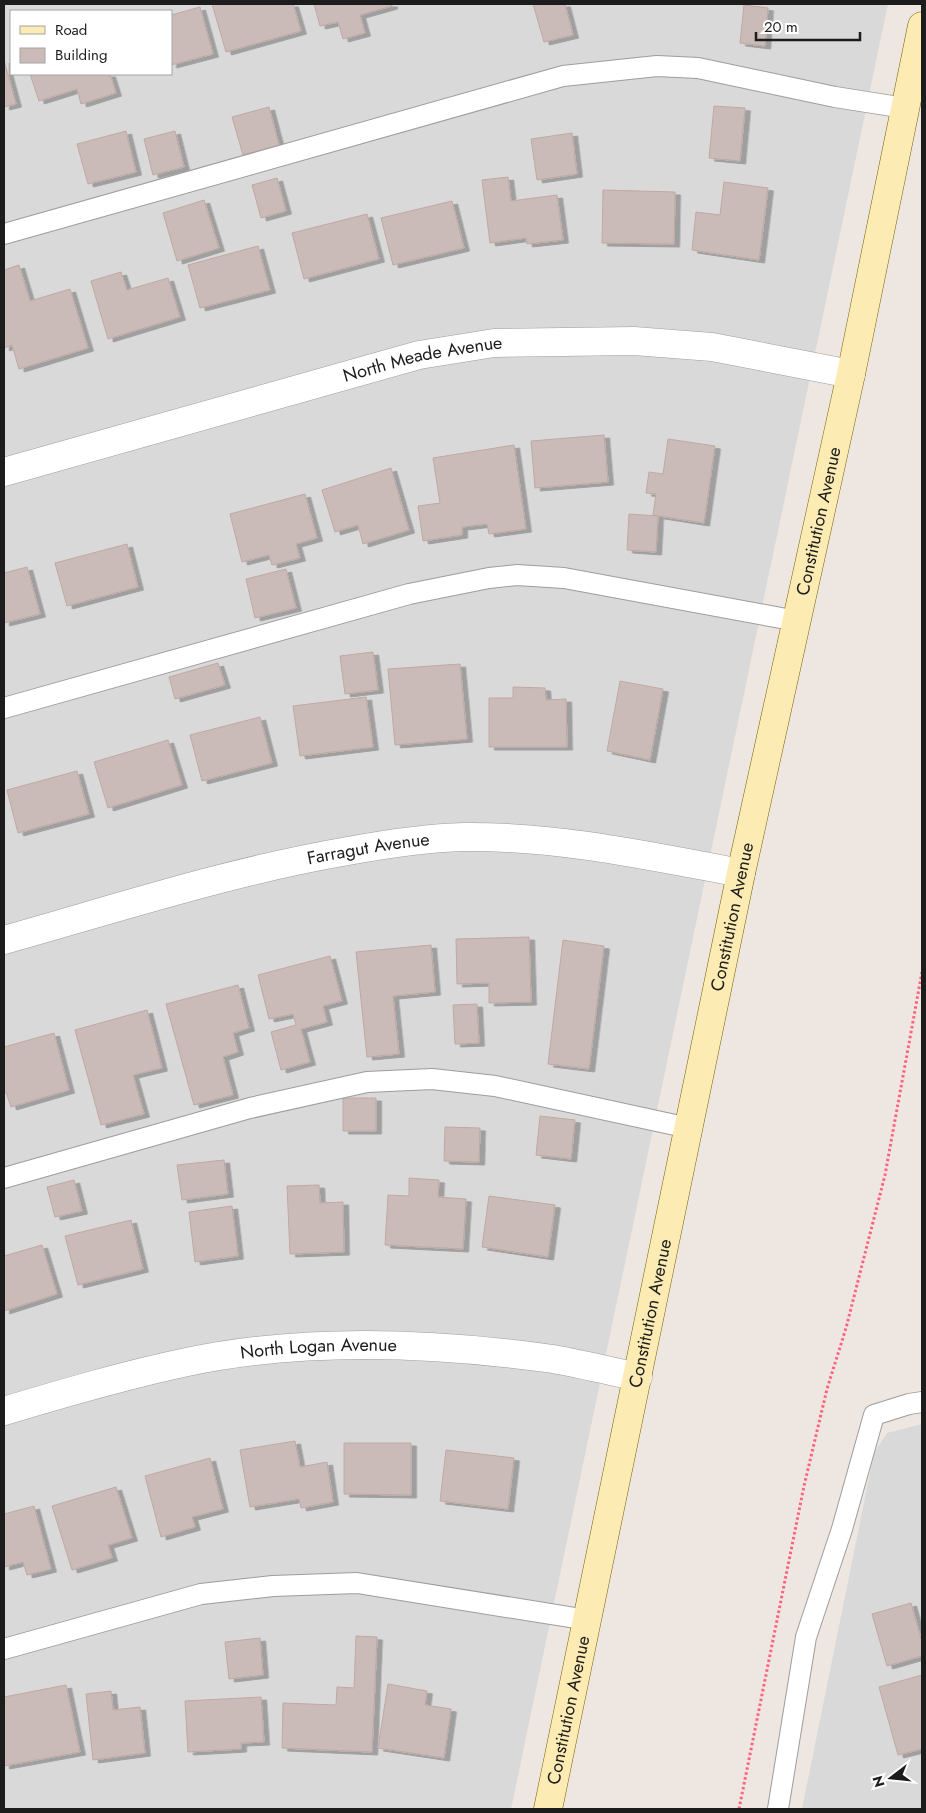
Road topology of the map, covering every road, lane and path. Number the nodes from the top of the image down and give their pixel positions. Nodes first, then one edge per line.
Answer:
1 (922, 26) edge
2 (905, 108) junction
3 (4, 234) edge
4 (851, 374) junction
5 (4, 472) edge
6 (797, 621) junction
7 (4, 708) edge
8 (741, 873) junction
9 (4, 940) edge
10 (922, 972) edge
11 (689, 1128) junction
12 (4, 1178) edge
13 (638, 1377) junction
14 (922, 1402) edge
15 (4, 1411) edge
16 (588, 1620) junction
17 (4, 1649) edge
18 (548, 1809) edge
19 (739, 1809) edge
20 (778, 1809) edge

1 - 2 main road, Constitution Avenue
2 - 3 lane
2 - 4 main road, Constitution Avenue
4 - 5 street, North Meade Avenue
4 - 6 main road, Constitution Avenue
6 - 7 lane
6 - 8 main road, Constitution Avenue
8 - 9 street, Farragut Avenue
8 - 11 main road, Constitution Avenue
10 - 19 path
11 - 12 lane
11 - 13 main road, Constitution Avenue
13 - 15 street, North Logan Avenue
13 - 16 main road, Constitution Avenue
14 - 20 lane
16 - 17 lane
16 - 18 main road, Constitution Avenue

